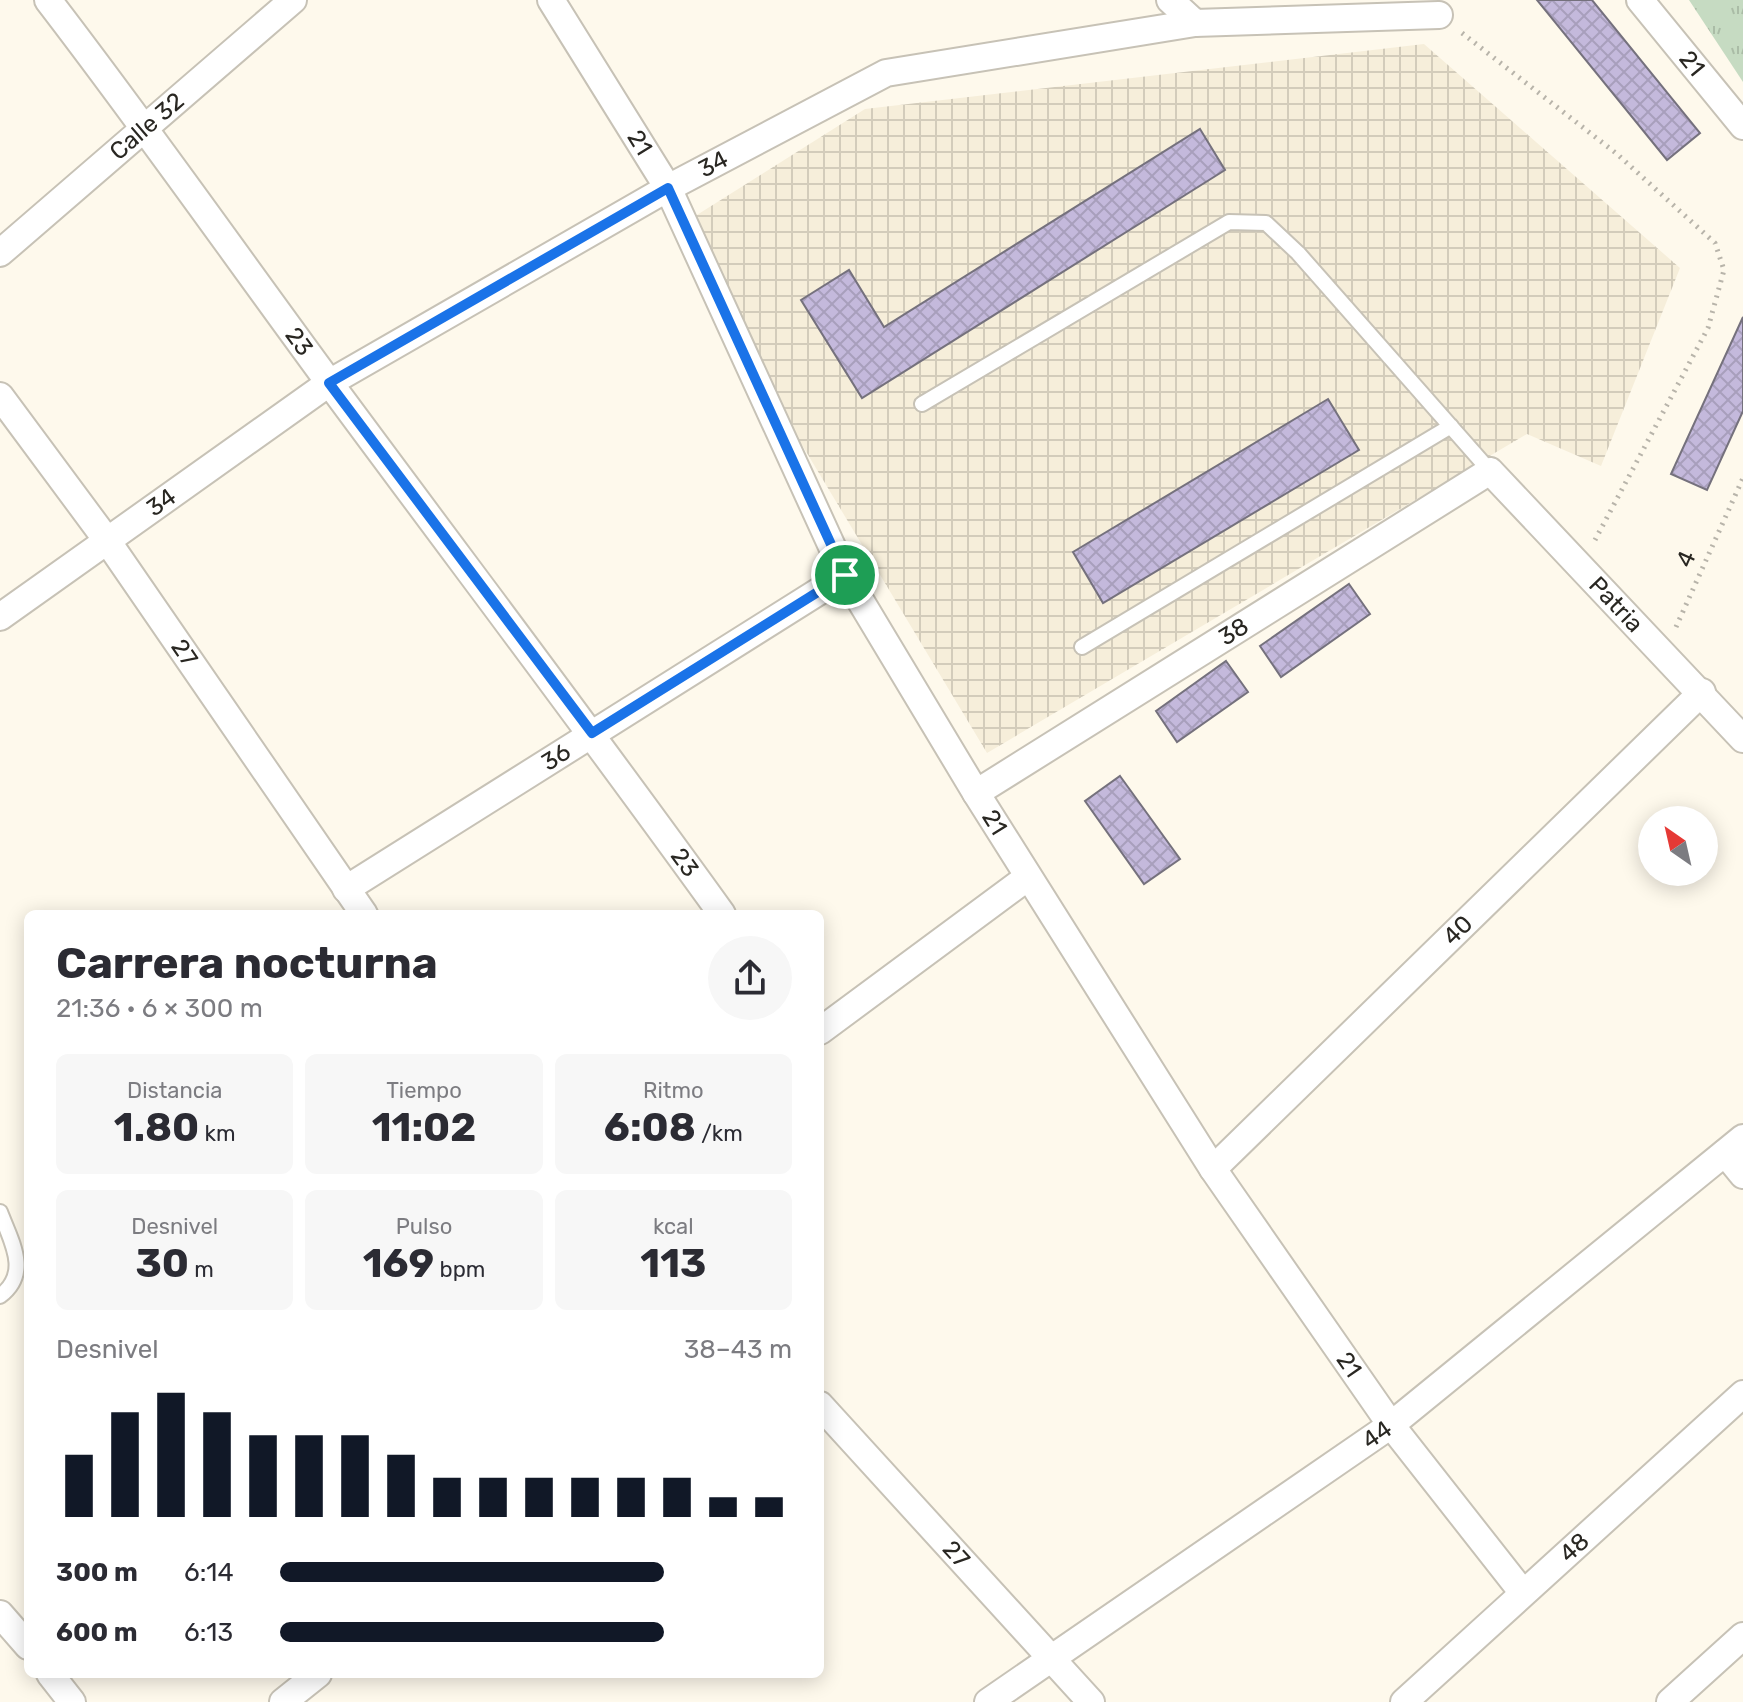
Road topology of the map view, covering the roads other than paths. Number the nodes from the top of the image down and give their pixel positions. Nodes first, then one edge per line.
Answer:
1 (48, 0) edge
2 (293, 0) edge
3 (551, 0) edge
4 (1170, 0) edge
5 (1640, 0) edge
6 (1439, 15) road end
7 (1195, 23) junction
8 (1743, 126) edge
9 (146, 127) junction
10 (668, 188) junction
11 (0, 253) edge
12 (329, 383) junction
13 (0, 396) edge
14 (922, 404) dead end
15 (1451, 426) junction
16 (1490, 471) junction
17 (106, 539) junction
18 (845, 575) junction
19 (0, 617) edge
20 (1082, 647) dead end
21 (1702, 692) junction
22 (592, 733) junction
23 (1743, 739) edge
24 (976, 793) junction
25 (1028, 877) junction
26 (346, 889) junction
27 (361, 910) edge
28 (719, 910) edge
29 (824, 1028) edge
30 (1734, 1146) edge
31 (1213, 1169) junction
32 (1743, 1175) edge
33 (0, 1212) edge
34 (0, 1296) edge
35 (1743, 1394) edge
36 (824, 1409) edge
37 (1391, 1425) junction
38 (1523, 1593) junction
39 (0, 1614) edge
40 (1743, 1636) edge
41 (24, 1640) edge
42 (1054, 1657) junction
43 (53, 1678) edge
44 (313, 1678) edge
45 (72, 1702) edge
46 (283, 1702) edge
47 (988, 1702) edge
48 (1091, 1702) edge
49 (1404, 1702) edge
50 (1670, 1702) edge

1 - 9 street, 23
2 - 9 street, Calle 32
3 - 10 street, 21
4 - 7 street
5 - 8 street, 21
6 - 7 street, 34
7 - 10 street, 34
9 - 11 street, Calle 32
9 - 12 street, 23
10 - 12 street, 34
10 - 18 street, 21
12 - 17 street, 34
12 - 22 street, 23
13 - 17 street, 27
14 - 15 lane
15 - 16 lane
15 - 20 lane
16 - 21 street, Patria
16 - 24 street, 38
17 - 19 street, 34
17 - 26 street, 27
18 - 22 street, 36
18 - 24 street, 21
21 - 23 street, Patria
21 - 31 street, 40
22 - 26 street, 36
22 - 28 street, 23
24 - 25 street, 21
25 - 29 street
25 - 31 street, 21
26 - 27 street, 27
30 - 32 street
30 - 37 street, 44
31 - 37 street, 21
33 - 34 lane
35 - 38 street, 48
36 - 42 street, 27
37 - 38 street, 21
37 - 42 street, 44
38 - 49 street, 48
39 - 41 street
40 - 50 street
42 - 47 street, 44
42 - 48 street, 27
43 - 45 street
44 - 46 street

